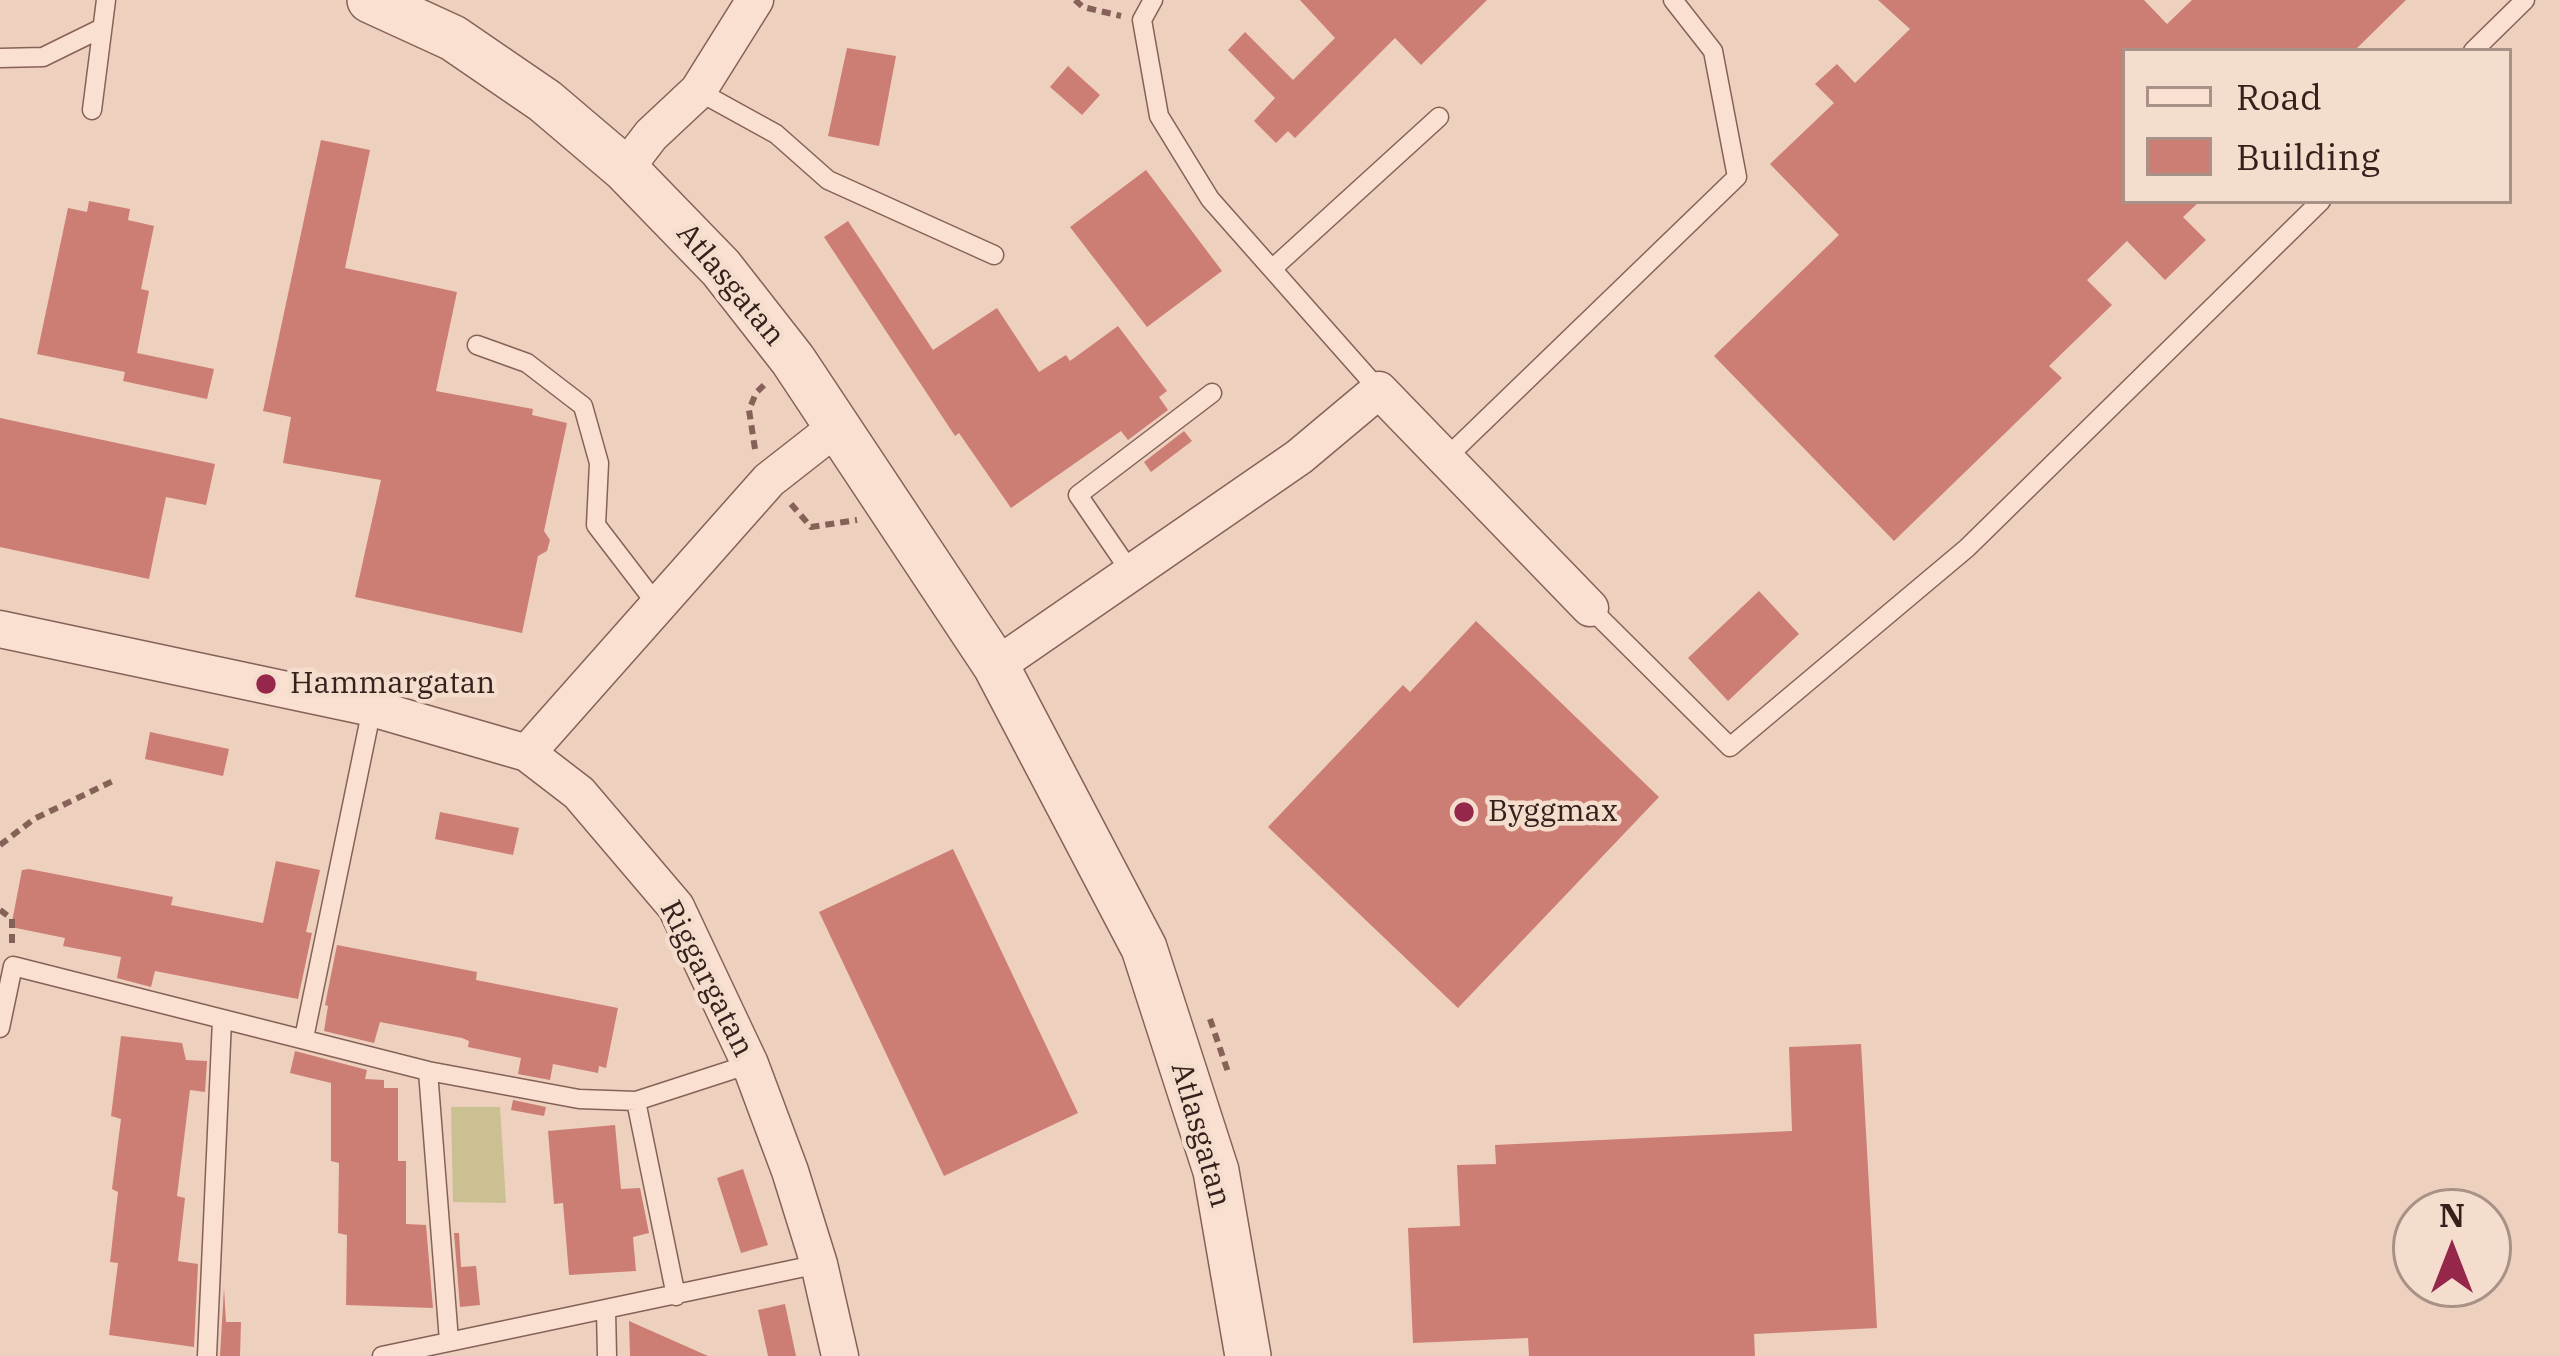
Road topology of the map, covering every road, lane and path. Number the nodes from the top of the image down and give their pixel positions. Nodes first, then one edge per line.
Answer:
1 (106, 0) edge
2 (370, 0) edge
3 (755, 0) edge
4 (1075, 0) edge
5 (1153, 0) edge
6 (1673, 0) edge
7 (2525, 0) edge
8 (1142, 20) junction
9 (102, 28) junction
10 (2476, 48) edge
11 (0, 58) edge
12 (698, 92) junction
13 (92, 110) dead end
14 (1439, 117) dead end
15 (625, 169) junction
16 (2317, 204) edge
17 (994, 255) dead end
18 (1272, 269) junction
19 (477, 345) dead end
20 (1378, 390) junction
21 (1212, 393) dead end
22 (838, 426) junction
23 (1444, 460) junction
24 (1130, 571) junction
25 (658, 606) junction
26 (1590, 608) joint
27 (0, 629) edge
28 (996, 666) junction
29 (372, 707) junction
30 (527, 753) junction
31 (116, 779) dead end
32 (0, 845) edge
33 (0, 910) edge
34 (13, 966) junction
35 (222, 1020) junction
36 (0, 1028) edge
37 (304, 1038) junction
38 (750, 1064) junction
39 (428, 1071) junction
40 (636, 1101) junction
41 (819, 1264) junction
42 (676, 1296) junction
43 (606, 1310) junction
44 (449, 1341) junction
45 (207, 1356) edge
46 (382, 1356) edge
47 (607, 1356) edge
48 (840, 1356) edge
49 (1248, 1356) edge

1 - 9 lane
2 - 15 street, Atlasgatan
3 - 12 street
4 - 8 path
5 - 8 lane
6 - 23 lane
7 - 10 lane
8 - 18 lane
9 - 11 lane
9 - 13 lane
12 - 15 street
12 - 17 lane
14 - 18 lane
15 - 22 street, Atlasgatan
16 - 26 lane
18 - 20 lane
19 - 25 lane
20 - 23 street
20 - 24 street
21 - 24 lane
22 - 25 street
22 - 28 street, Atlasgatan
23 - 26 street
24 - 28 street
25 - 30 street
27 - 29 street, Riggargatan
28 - 49 street, Atlasgatan
29 - 30 street, Riggargatan
29 - 37 lane
30 - 38 street, Riggargatan
31 - 32 path
33 - 34 path
34 - 35 lane
34 - 36 lane
35 - 37 lane
35 - 45 lane
37 - 39 lane
38 - 40 lane
38 - 41 street, Riggargatan
39 - 40 lane
39 - 44 lane
40 - 42 lane
41 - 42 lane
41 - 48 street, Riggargatan
42 - 43 lane
43 - 44 lane
43 - 47 lane
44 - 46 lane

